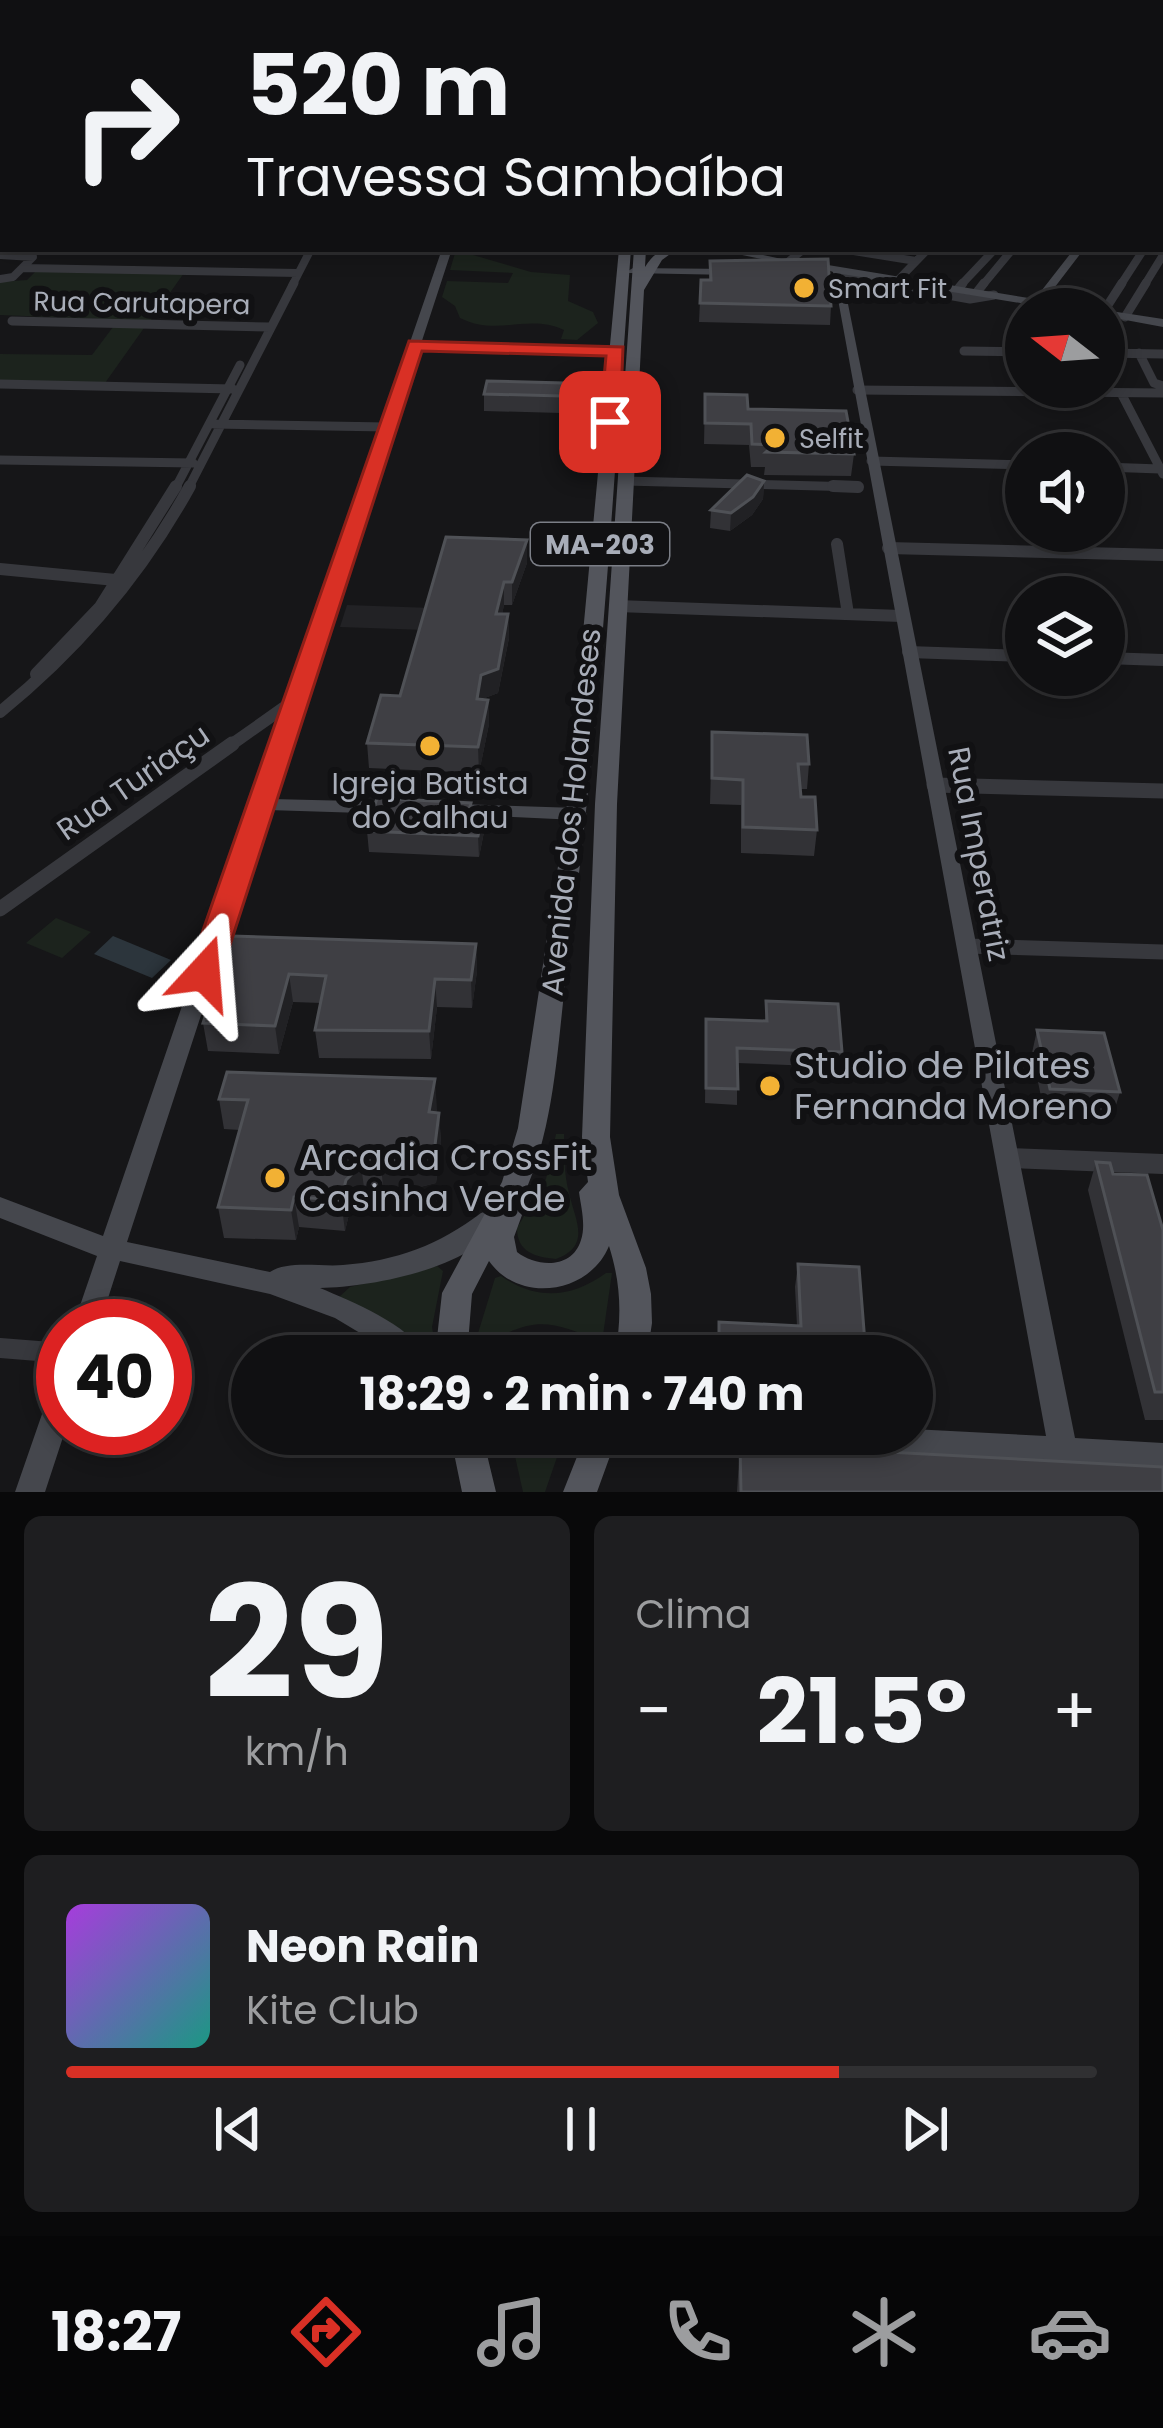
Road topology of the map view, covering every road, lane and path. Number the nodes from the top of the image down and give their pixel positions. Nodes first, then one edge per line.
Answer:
1 (305, 252) edge
2 (446, 252) edge
3 (626, 252) edge
4 (640, 252) edge
5 (666, 252) edge
6 (745, 252) edge
7 (806, 252) edge
8 (860, 252) edge
9 (925, 252) edge
10 (992, 252) edge
11 (1010, 252) edge
12 (1077, 252) edge
13 (1142, 252) edge
14 (1161, 252) edge
15 (0, 255) edge
16 (860, 257) dead end
17 (916, 261) junction
18 (766, 266) junction
19 (23, 268) junction
20 (816, 269) junction
21 (294, 273) junction
22 (637, 276) junction
23 (0, 279) edge
24 (898, 279) junction
25 (1049, 288) edge
26 (1119, 288) edge
27 (958, 289) junction
28 (977, 292) junction
29 (994, 295) junction
30 (1005, 297) edge
31 (1125, 317) joint
32 (12, 321) dead end
33 (1163, 323) edge
34 (265, 327) junction
35 (415, 345) junction
36 (616, 351) junction
37 (964, 351) dead end
38 (1005, 352) edge
39 (1125, 353) edge
40 (1139, 353) junction
41 (1163, 354) edge
42 (0, 384) edge
43 (233, 389) junction
44 (1163, 389) edge
45 (856, 390) junction
46 (1005, 390) edge
47 (1125, 393) edge
48 (1125, 401) edge
49 (214, 424) junction
50 (387, 428) junction
51 (0, 460) edge
52 (871, 461) junction
53 (193, 463) junction
54 (1005, 464) edge
55 (1125, 468) edge
56 (1162, 471) edge
57 (625, 481) junction
58 (858, 487) dead end
59 (837, 544) dead end
60 (888, 548) junction
61 (1163, 555) edge
62 (0, 569) edge
63 (126, 581) junction
64 (616, 606) junction
65 (848, 614) junction
66 (902, 616) junction
67 (908, 652) junction
68 (1005, 655) edge
69 (1125, 659) edge
70 (1163, 660) edge
71 (296, 699) junction
72 (0, 701) edge
73 (0, 712) edge
74 (934, 785) junction
75 (1163, 791) edge
76 (261, 804) junction
77 (405, 809) edge
78 (429, 809) edge
79 (577, 814) junction
80 (0, 909) edge
81 (966, 946) junction
82 (1163, 952) edge
83 (532, 1128) junction
84 (596, 1144) junction
85 (1008, 1158) junction
86 (1163, 1164) edge
87 (0, 1208) edge
88 (500, 1211) junction
89 (112, 1249) junction
90 (245, 1275) junction
91 (95, 1299) edge
92 (638, 1302) junction
93 (383, 1335) edge
94 (453, 1335) edge
95 (634, 1335) edge
96 (640, 1335) edge
97 (0, 1348) edge
98 (36, 1351) edge
99 (933, 1443) edge
100 (1063, 1450) junction
101 (42, 1455) edge
102 (472, 1455) edge
103 (481, 1455) edge
104 (584, 1455) edge
105 (594, 1455) edge
106 (1163, 1456) edge
107 (30, 1492) edge
108 (482, 1492) edge
109 (579, 1492) edge

1 - 21 street
2 - 35 street
3 - 22 main road, Avenida dos Holandeses / MA-203
4 - 22 main road, Avenida dos Holandeses / MA-203
5 - 22 main road
6 - 18 street
7 - 20 street
8 - 17 street
9 - 17 street
10 - 27 street
11 - 28 street
12 - 25 street
13 - 26 street
14 - 31 street
15 - 19 street
16 - 20 street
17 - 24 street
18 - 20 street
18 - 22 street
19 - 21 street
19 - 23 street
20 - 24 street
20 - 29 street
20 - 45 street, Rua Imperatriz
21 - 34 street
22 - 36 main road, Avenida dos Holandeses / MA-203
22 - 57 main road, Avenida dos Holandeses / MA-203
24 - 27 street
27 - 28 street
28 - 29 street
29 - 30 street
31 - 33 street
32 - 34 street, Rua Carutapera
34 - 43 street
35 - 36 street
35 - 50 street
36 - 79 main road, Avenida dos Holandeses / MA-203
37 - 38 street
39 - 40 street
40 - 41 street
40 - 44 street
42 - 43 street
43 - 49 street
44 - 47 street
45 - 46 street
45 - 52 street, Rua Imperatriz
48 - 56 street
49 - 50 street
49 - 53 street
50 - 71 street
51 - 53 street
52 - 54 street
52 - 60 street, Rua Imperatriz
53 - 63 street
55 - 56 street
57 - 58 street
57 - 64 main road, Avenida dos Holandeses / MA-203
59 - 65 street
60 - 61 street
60 - 66 street, Rua Imperatriz
62 - 63 street
63 - 72 street
63 - 73 street
64 - 65 street
64 - 84 main road, Avenida dos Holandeses / MA-203
65 - 66 street
66 - 67 street, Rua Imperatriz
67 - 68 street
67 - 74 street, Rua Imperatriz
69 - 70 street
71 - 76 street
71 - 80 street, Rua Turiaçu
74 - 75 street
74 - 81 street, Rua Imperatriz
76 - 77 street
76 - 89 street
78 - 79 street
79 - 83 main road, Avenida dos Holandeses / MA-203
81 - 82 street
81 - 85 street, Rua Imperatriz
83 - 84 main road
83 - 88 main road, Avenida dos Holandeses / MA-203
84 - 92 main road, Avenida dos Holandeses / MA-203
85 - 86 street
85 - 100 street, Rua Imperatriz
87 - 89 street
88 - 90 street
88 - 94 main road, Avenida dos Holandeses / MA-203
89 - 90 street
89 - 91 street
90 - 93 street
92 - 95 main road, Avenida dos Holandeses / MA-203
92 - 96 street
97 - 98 street
99 - 100 street
100 - 106 street
101 - 107 street
102 - 108 main road
103 - 108 main road
104 - 109 main road
105 - 109 main road

